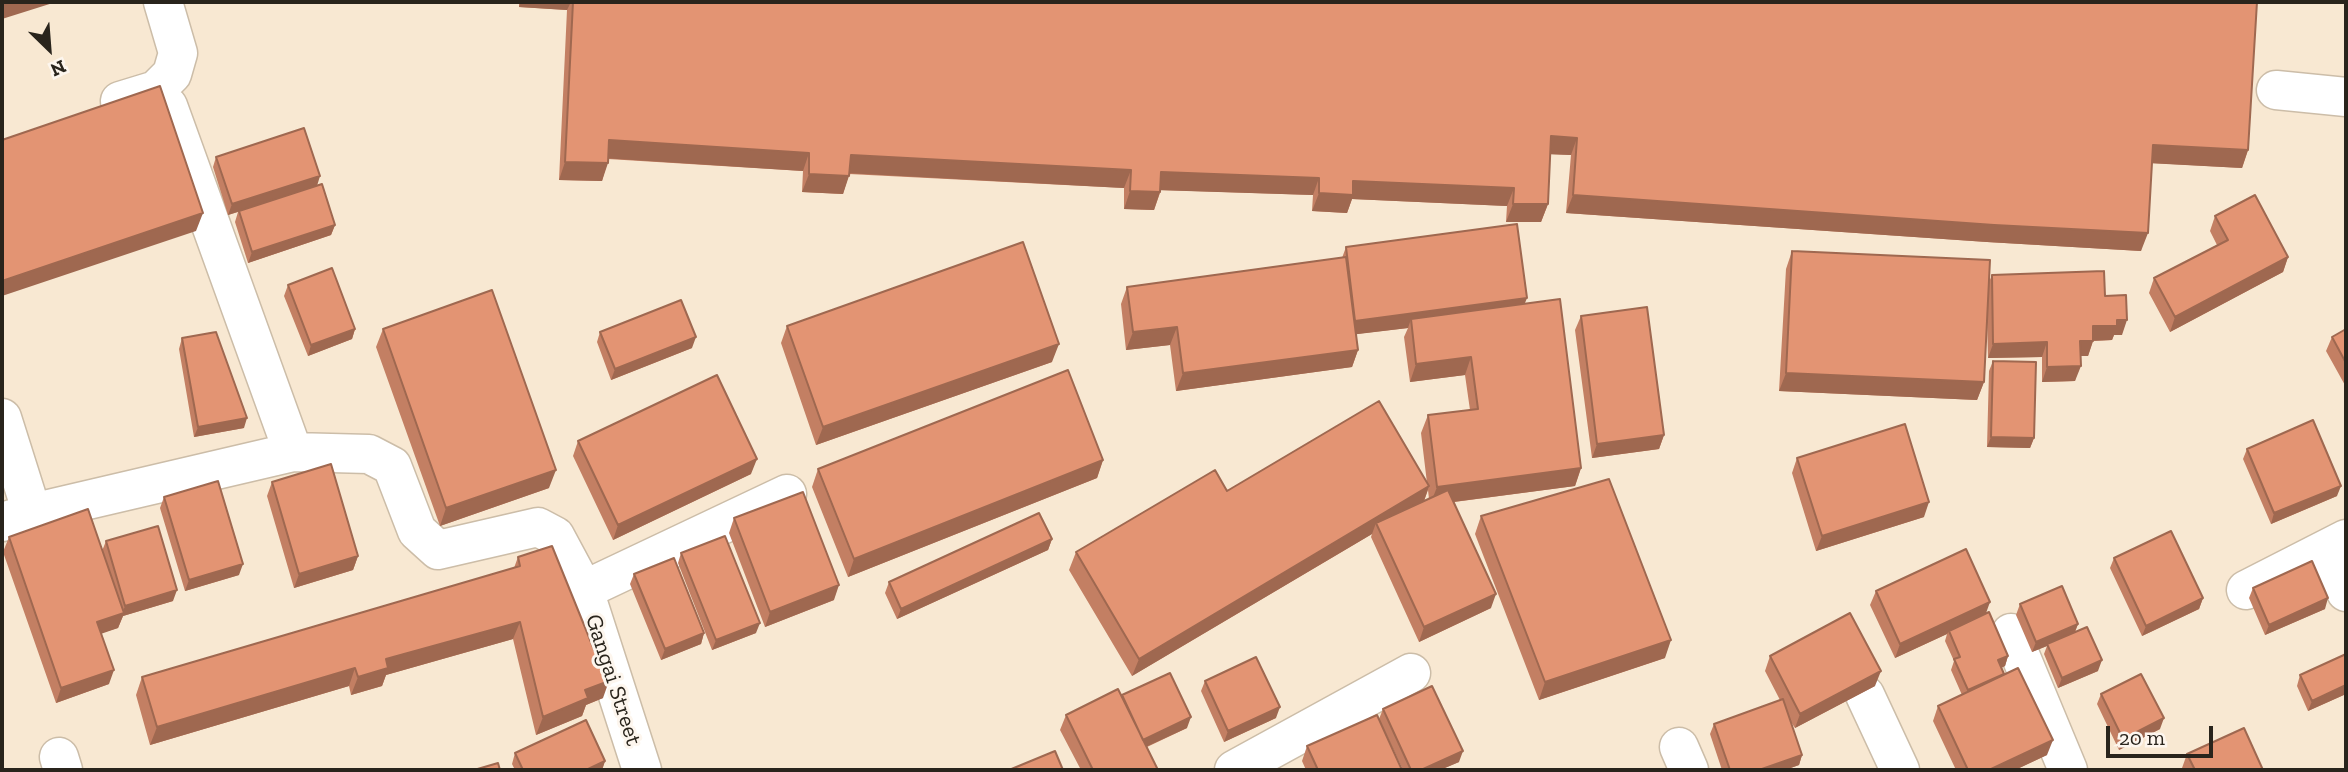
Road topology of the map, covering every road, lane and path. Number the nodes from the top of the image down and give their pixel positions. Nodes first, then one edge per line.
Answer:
1 (163, 2) edge
2 (2276, 90) dead end
3 (2346, 97) edge
4 (168, 106) edge
5 (92, 111) edge
6 (2, 418) edge
7 (293, 452) junction
8 (787, 494) dead end
9 (17, 518) edge
10 (2336, 545) edge
11 (584, 590) junction
12 (2246, 590) dead end
13 (2346, 592) edge
14 (2011, 633) dead end
15 (1411, 673) dead end
16 (1865, 695) edge
17 (642, 770) edge
18 (1234, 770) edge
19 (1900, 770) edge
20 (2068, 770) edge

1 - 5 street
2 - 3 street
4 - 7 street
6 - 9 street
7 - 9 street
7 - 11 street, Gangai Street
8 - 11 street
10 - 12 street
10 - 13 street
11 - 17 street, Gangai Street
14 - 20 street
15 - 18 street
16 - 19 street

